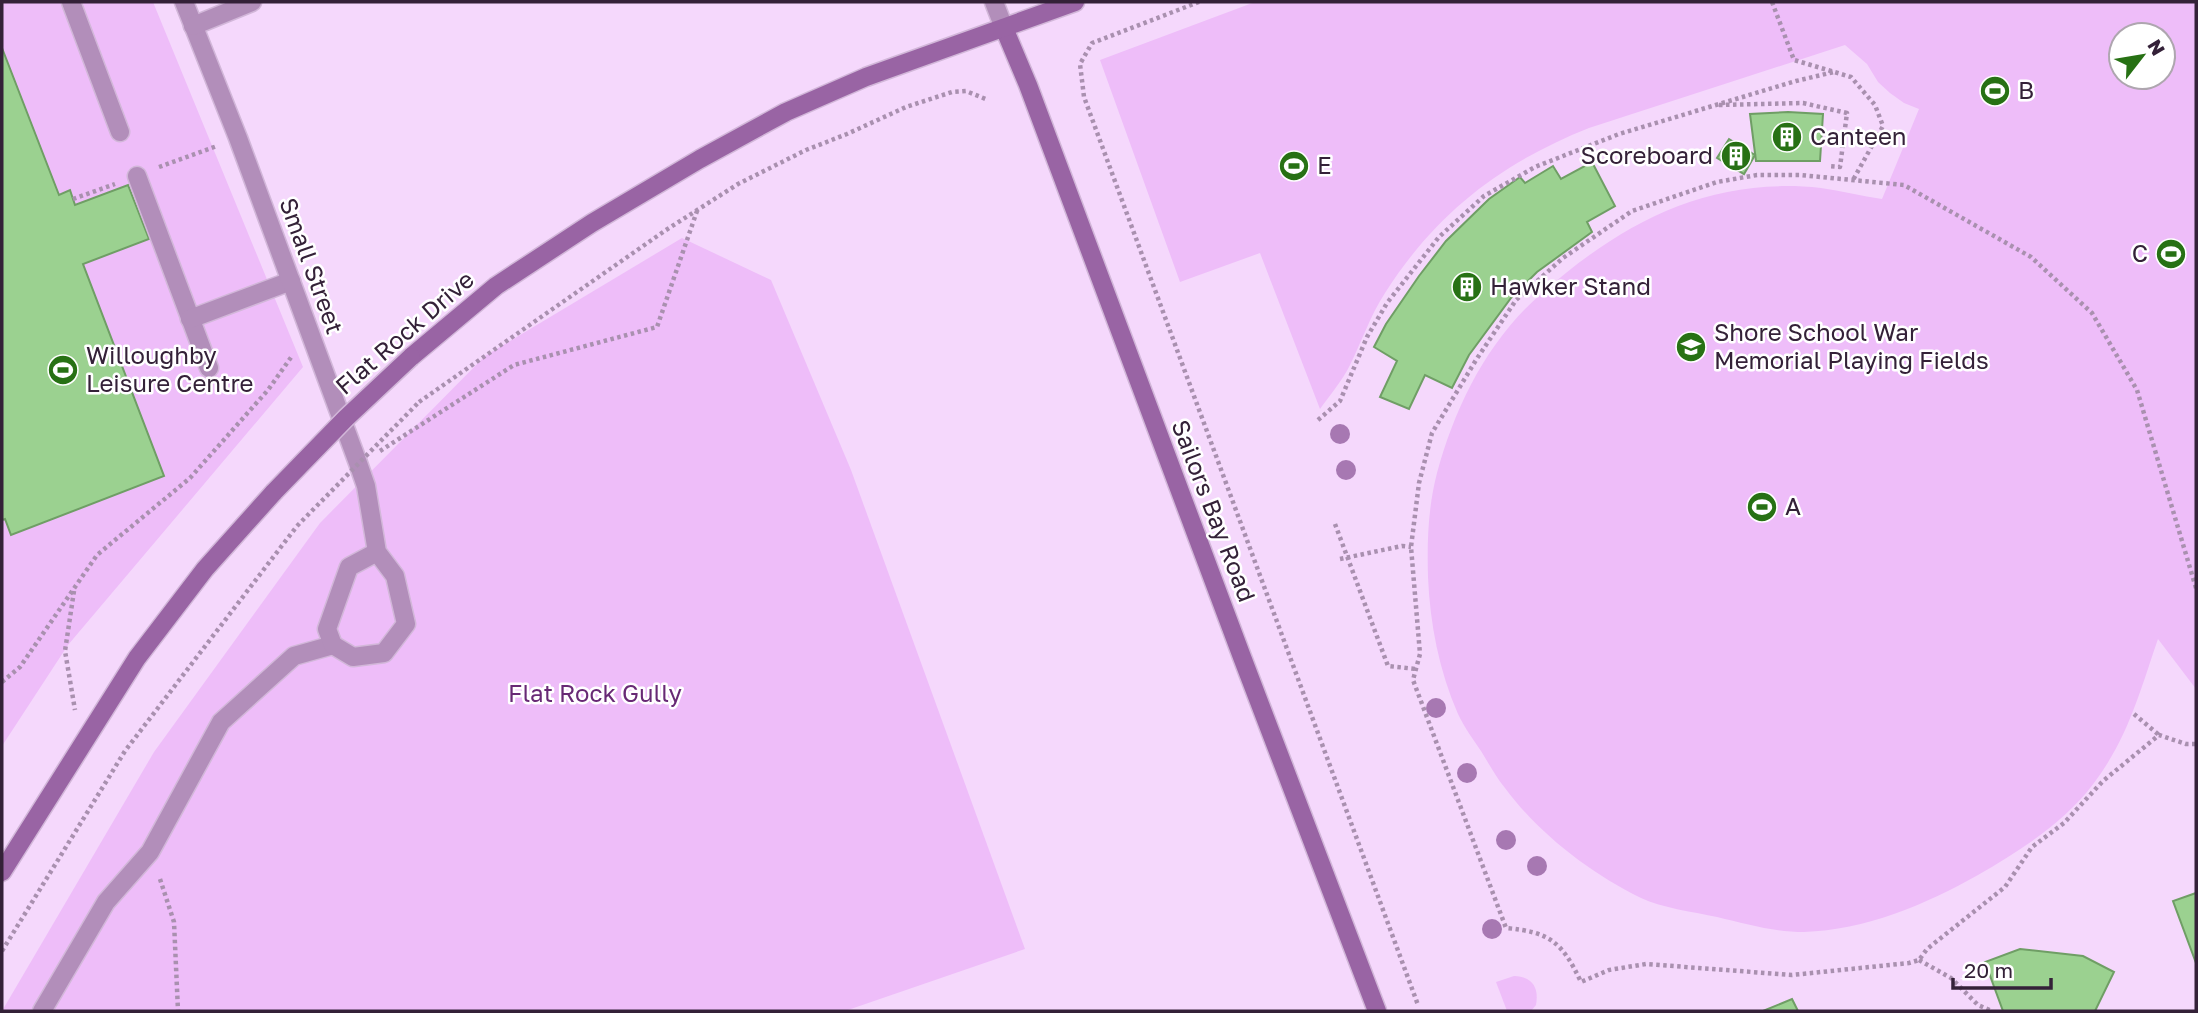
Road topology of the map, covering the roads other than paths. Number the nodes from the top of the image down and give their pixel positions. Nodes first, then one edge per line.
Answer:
1 (71, 2) edge
2 (184, 2) edge
3 (252, 2) edge
4 (994, 2) edge
5 (1075, 2) edge
6 (193, 26) junction
7 (1004, 28) junction
8 (121, 132) dead end
9 (137, 176) dead end
10 (291, 281) junction
11 (190, 319) junction
12 (209, 368) dead end
13 (377, 552) junction
14 (333, 645) junction
15 (2, 872) edge
16 (42, 1011) edge
17 (1377, 1011) edge

1 - 8 street
2 - 6 street, Small Street
3 - 6 street
4 - 7 street
5 - 7 main road, Flat Rock Drive
6 - 10 street, Small Street
7 - 15 main road, Flat Rock Drive, bridge
7 - 17 main road, Sailors Bay Road
9 - 11 street
10 - 11 street
10 - 13 street, Small Street
11 - 12 street
13 - 14 street
13 - 14 street, Small Street
14 - 16 street

